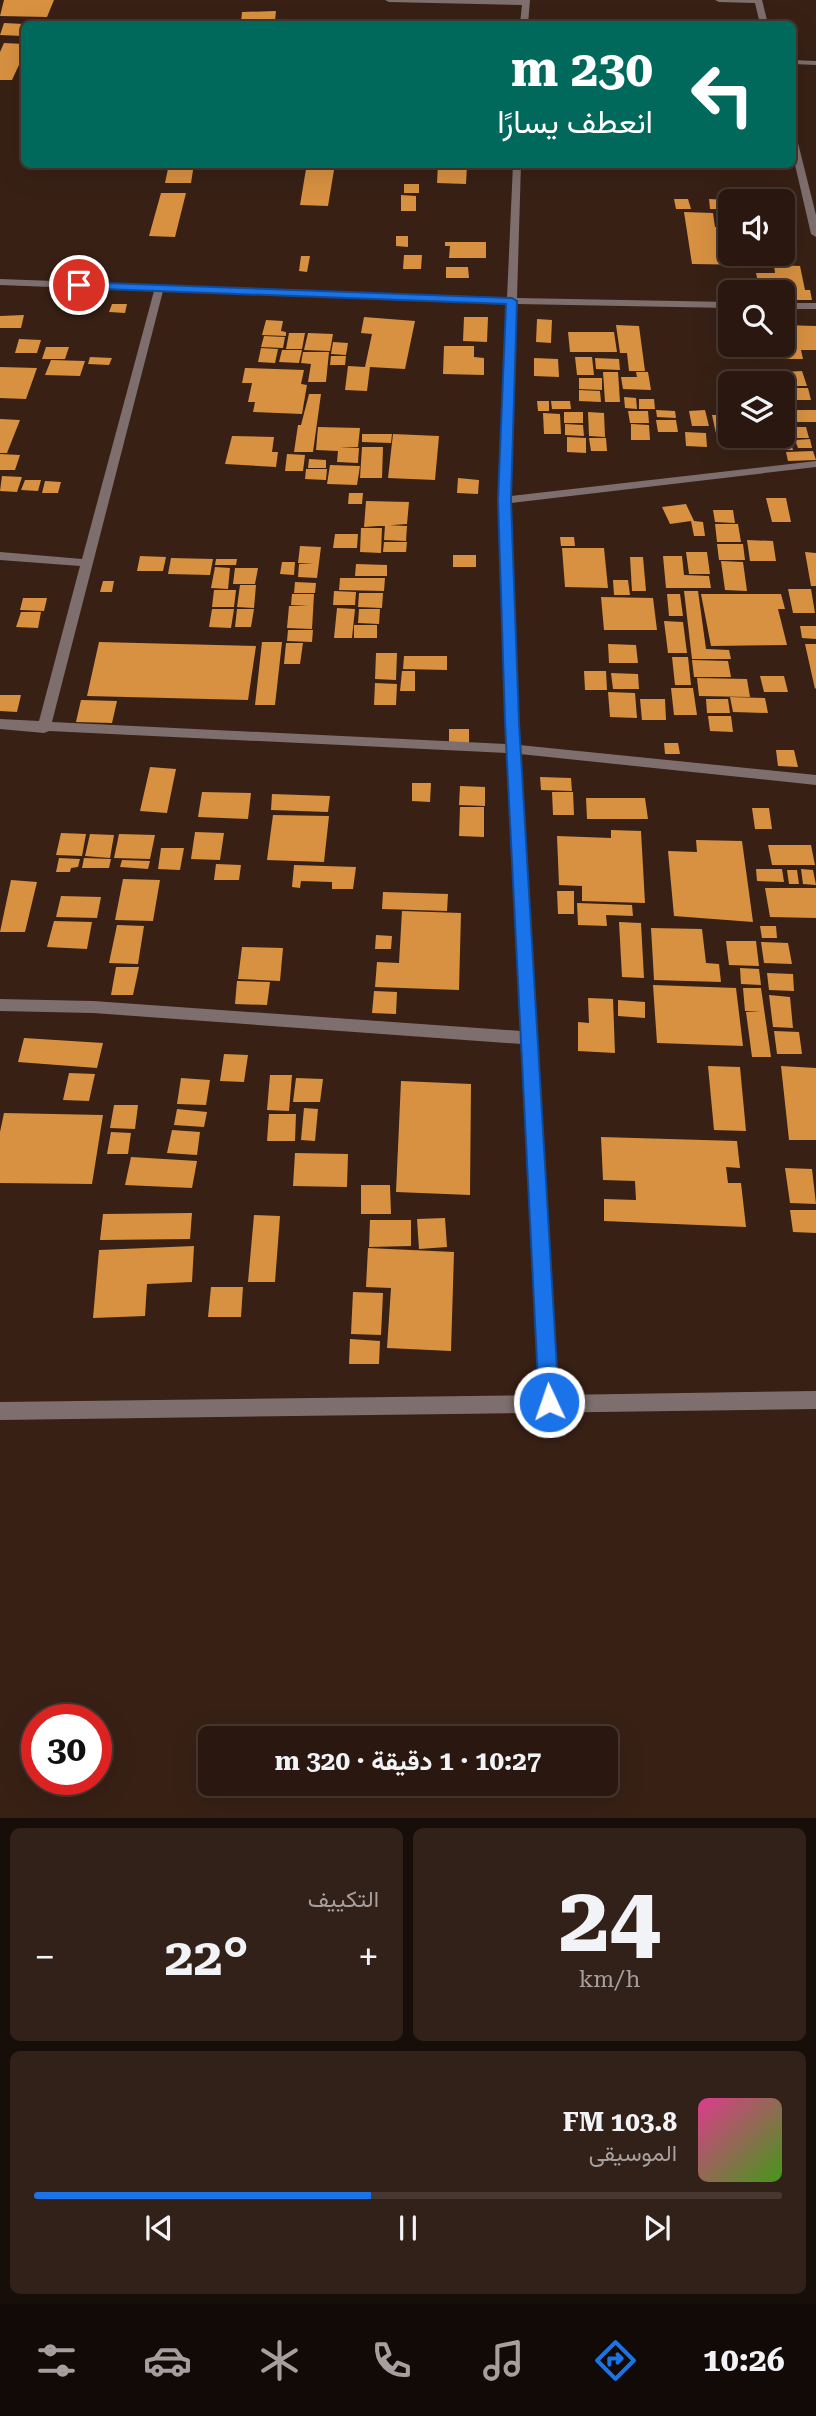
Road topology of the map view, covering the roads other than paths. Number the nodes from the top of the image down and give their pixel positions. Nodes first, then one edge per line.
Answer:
1 (389, 0) edge
2 (719, 0) edge
3 (758, 1) edge
4 (526, 2) edge
5 (524, 21) edge
6 (763, 21) edge
7 (796, 62) edge
8 (816, 63) edge
9 (796, 151) edge
10 (517, 168) edge
11 (816, 234) edge
12 (0, 282) edge
13 (159, 289) junction
14 (512, 301) junction
15 (718, 305) edge
16 (795, 306) edge
17 (816, 306) edge
18 (816, 464) edge
19 (505, 500) junction
20 (0, 556) edge
21 (85, 563) junction
22 (0, 724) edge
23 (44, 727) junction
24 (513, 749) junction
25 (816, 780) edge
26 (0, 1005) edge
27 (528, 1038) junction
28 (816, 1400) edge
29 (549, 1402) junction
30 (0, 1411) edge

1 - 4 street
2 - 3 street
3 - 6 street
4 - 5 street
7 - 8 street
9 - 11 street
10 - 14 street
12 - 13 street
13 - 14 street
13 - 21 street
14 - 15 street
14 - 19 street
16 - 17 street
18 - 19 street
19 - 24 street
20 - 21 street
21 - 23 street
22 - 23 street
23 - 24 street
24 - 25 street
24 - 27 street
26 - 27 street
27 - 29 street
28 - 29 street
29 - 30 street

